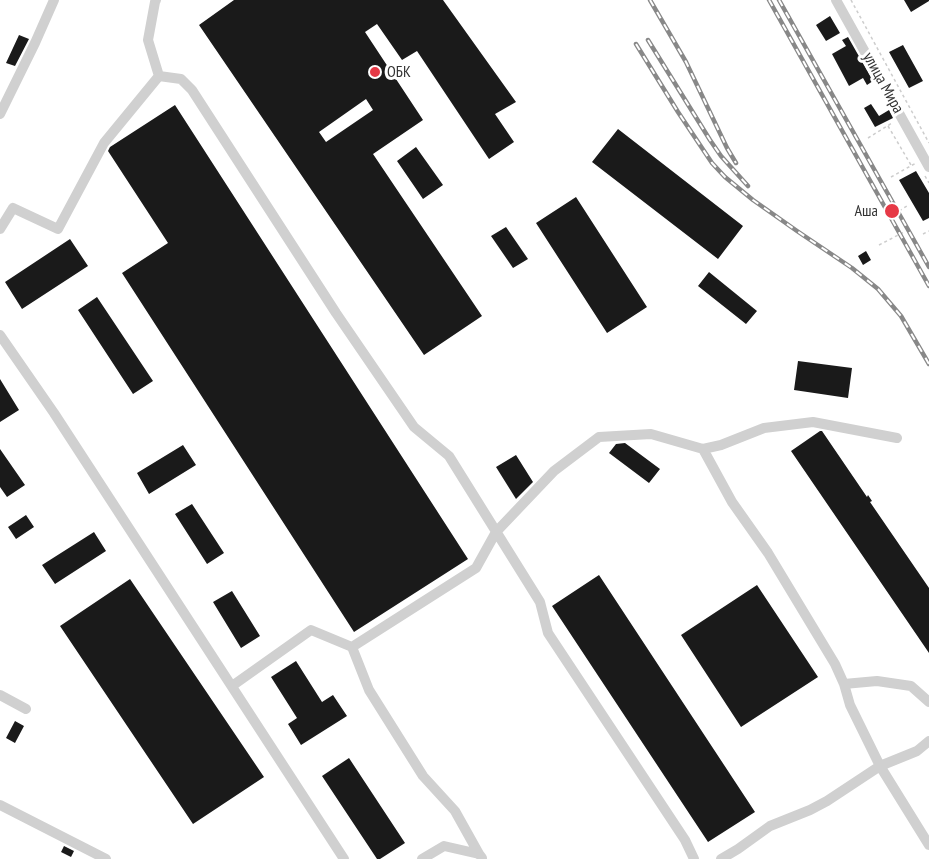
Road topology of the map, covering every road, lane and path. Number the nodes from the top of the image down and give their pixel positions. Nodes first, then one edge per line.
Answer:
1 (54, 0) edge
2 (156, 0) edge
3 (836, 0) edge
4 (851, 0) edge
5 (159, 76) junction
6 (0, 114) edge
7 (898, 120) dead end
8 (888, 126) junction
9 (868, 138) dead end
10 (929, 143) edge
11 (924, 163) edge
12 (911, 166) junction
13 (891, 177) dead end
14 (929, 183) edge
15 (907, 206) dead end
16 (894, 214) dead end
17 (0, 229) edge
18 (929, 231) edge
19 (904, 232) dead end
20 (923, 234) dead end
21 (879, 245) dead end
22 (0, 334) edge
23 (897, 438) dead end
24 (703, 449) junction
25 (496, 532) junction
26 (352, 647) junction
27 (844, 684) junction
28 (231, 686) junction
29 (0, 695) edge
30 (929, 702) edge
31 (26, 709) dead end
32 (929, 741) edge
33 (880, 766) junction
34 (0, 805) edge
35 (929, 845) edge
36 (481, 857) edge
37 (106, 859) edge
38 (344, 859) edge
39 (423, 859) edge
40 (694, 859) edge
41 (721, 859) edge

1 - 6 street
2 - 5 street
3 - 11 street, улица Мира
4 - 10 path
5 - 17 street
5 - 25 street
7 - 8 path
8 - 9 path
8 - 12 path
11 - 12 path
11 - 14 path
12 - 13 path
15 - 16 path
18 - 20 path
19 - 21 path
22 - 28 street
23 - 24 street
24 - 25 street
24 - 27 street
25 - 26 street
25 - 40 street
26 - 28 street
26 - 36 street
27 - 30 street
27 - 33 street
28 - 38 street
29 - 31 street
32 - 33 street
33 - 35 street
33 - 41 street
34 - 37 street
36 - 39 street

